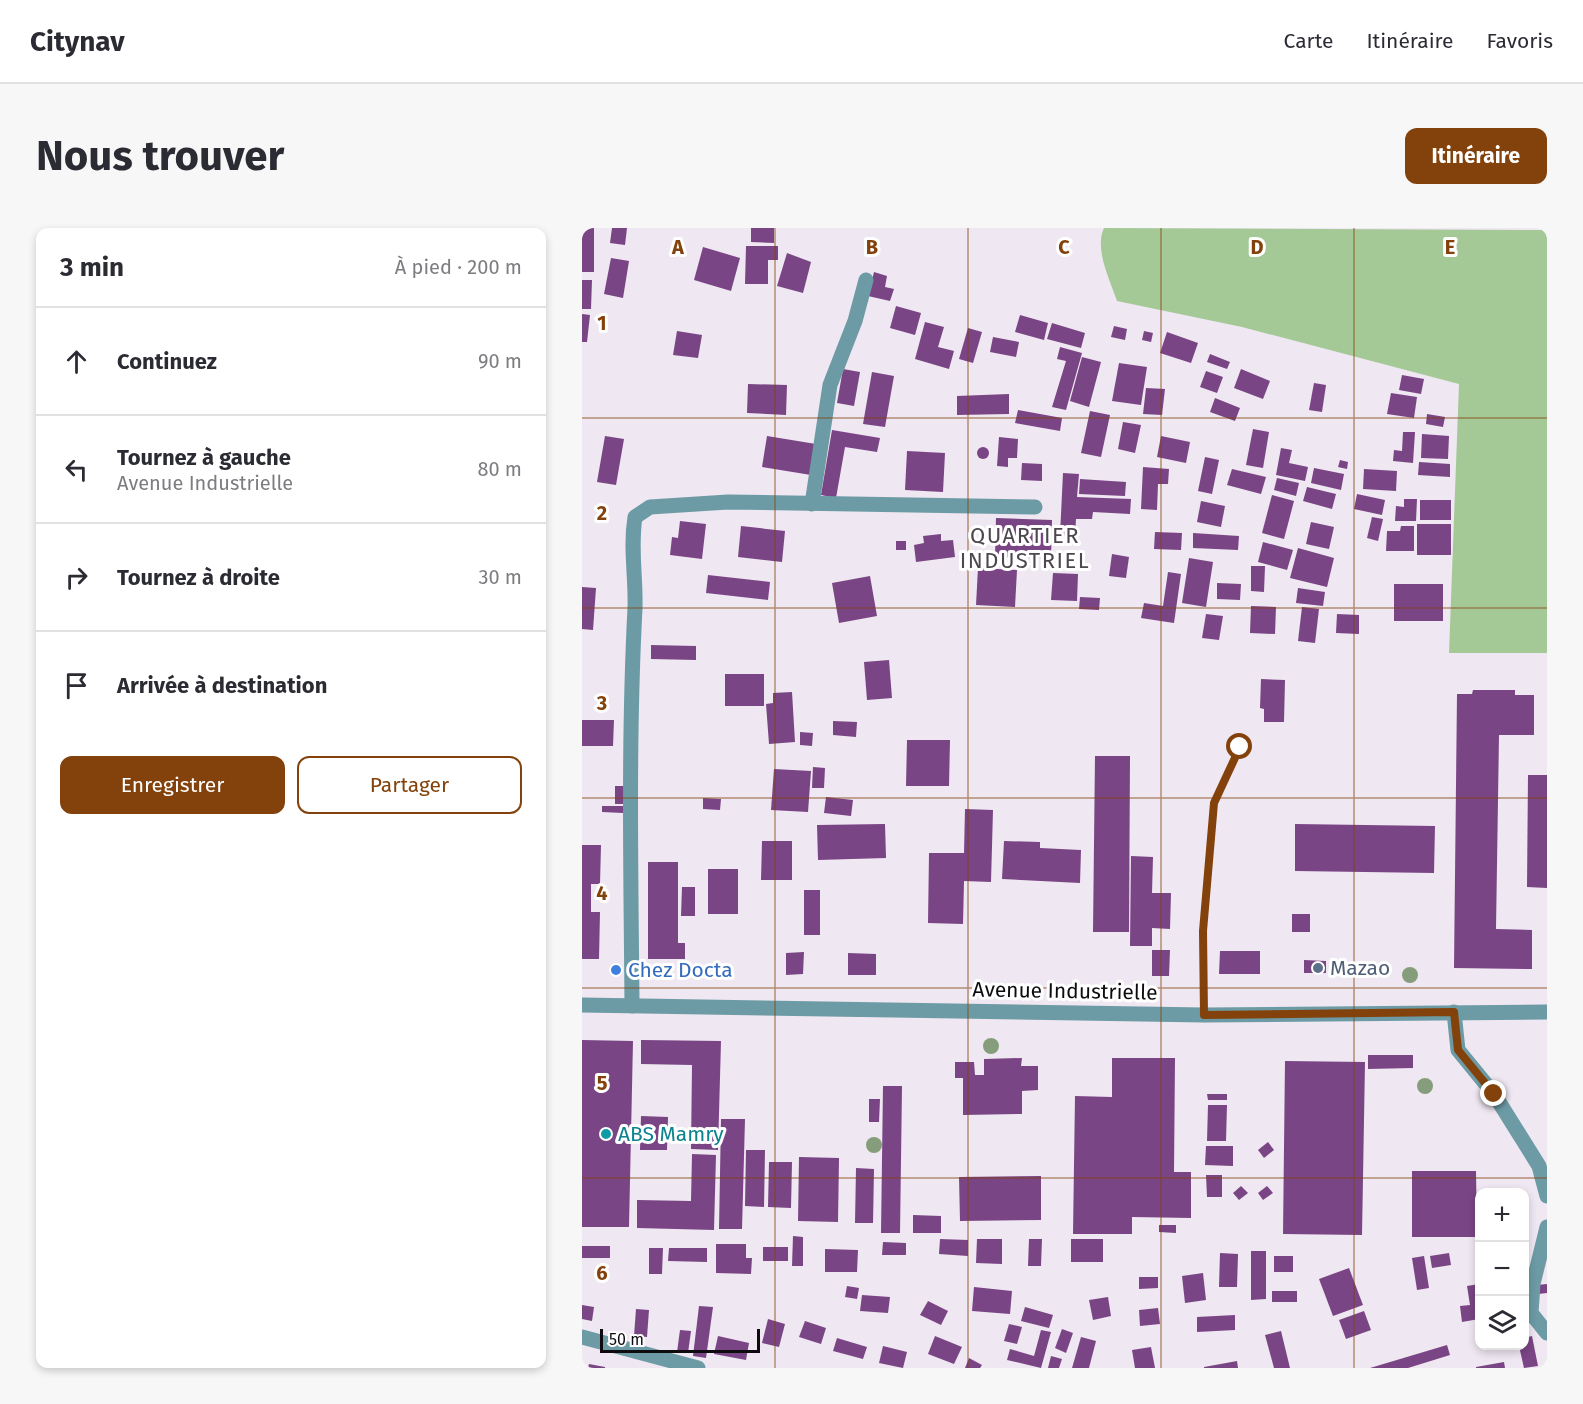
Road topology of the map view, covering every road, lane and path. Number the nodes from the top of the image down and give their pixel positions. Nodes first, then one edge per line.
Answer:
1 (866, 280) dead end
2 (812, 504) junction
3 (1035, 507) dead end
4 (1240, 747) dead end
5 (582, 1005) edge
6 (632, 1006) junction
7 (1454, 1012) junction
8 (1547, 1012) edge
9 (1204, 1015) junction
10 (1547, 1196) edge
11 (1547, 1227) edge
12 (1547, 1333) edge
13 (582, 1337) edge
14 (698, 1368) edge

1 - 2 street
2 - 3 street
2 - 6 street
4 - 9 path
5 - 6 street, Avenue Industrielle
6 - 9 street, Avenue Industrielle
7 - 8 street, Avenue Industrielle
7 - 9 street, Avenue Industrielle
7 - 10 street
11 - 12 street
13 - 14 street

